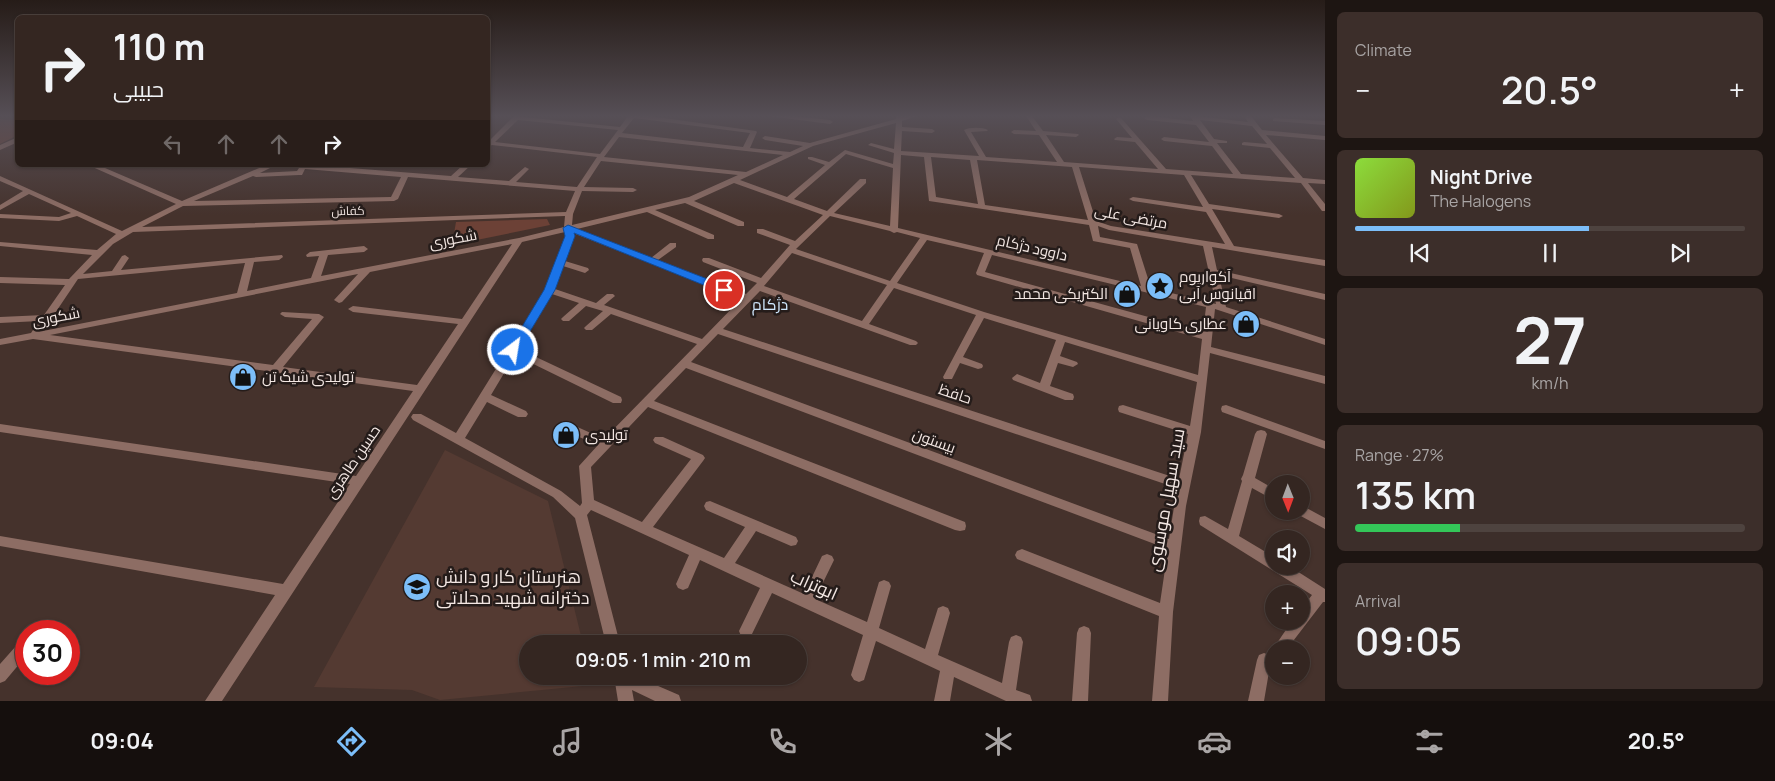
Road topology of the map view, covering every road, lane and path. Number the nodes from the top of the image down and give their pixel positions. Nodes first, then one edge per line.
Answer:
1 (521, 149) edge
2 (608, 149) edge
3 (751, 149) edge
4 (802, 149) edge
5 (884, 149) edge
6 (898, 149) edge
7 (978, 149) edge
8 (1051, 149) edge
9 (1145, 149) edge
10 (1218, 149) edge
11 (1275, 149) edge
12 (898, 153) junction
13 (790, 154) junction
14 (927, 155) junction
15 (601, 158) junction
16 (810, 158) dead end
17 (973, 158) junction
18 (984, 159) junction
19 (1062, 164) junction
20 (830, 165) junction
21 (1075, 165) junction
22 (97, 167) edge
23 (268, 167) edge
24 (303, 167) joint
25 (393, 167) edge
26 (465, 167) edge
27 (897, 167) junction
28 (525, 169) dead end
29 (1163, 170) junction
30 (387, 172) junction
31 (1186, 172) junction
32 (406, 174) junction
33 (746, 174) junction
34 (1238, 175) junction
35 (248, 176) junction
36 (453, 178) junction
37 (1, 180) edge
38 (733, 180) junction
39 (863, 181) dead end
40 (1302, 181) junction
41 (512, 182) junction
42 (1325, 182) edge
43 (580, 189) junction
44 (633, 190) dead end
45 (29, 192) junction
46 (1133, 199) dead end
47 (685, 200) junction
48 (788, 200) junction
49 (182, 204) junction
50 (982, 207) junction
51 (0, 208) edge
52 (1208, 208) junction
53 (1325, 208) edge
54 (646, 210) junction
55 (826, 213) junction
56 (77, 214) junction
57 (568, 214) junction
58 (0, 216) edge
59 (1279, 216) dead end
60 (1093, 223) junction
61 (740, 224) dead end
62 (568, 228) junction
63 (894, 230) junction
64 (760, 231) dead end
65 (125, 232) junction
66 (710, 237) dead end
67 (925, 237) junction
68 (519, 240) junction
69 (0, 244) edge
70 (1207, 244) junction
71 (673, 245) dead end
72 (792, 247) junction
73 (1231, 248) junction
74 (364, 249) dead end
75 (97, 252) junction
76 (989, 252) junction
77 (325, 253) junction
78 (310, 254) dead end
79 (279, 257) dead end
80 (125, 258) dead end
81 (250, 260) junction
82 (706, 260) dead end
83 (652, 261) junction
84 (561, 262) junction
85 (1325, 262) edge
86 (367, 270) junction
87 (584, 270) dead end
88 (1214, 272) junction
89 (115, 273) junction
90 (73, 279) junction
91 (0, 280) edge
92 (315, 280) junction
93 (760, 284) junction
94 (891, 284) junction
95 (550, 290) junction
96 (1147, 290) junction
97 (240, 295) junction
98 (610, 296) dead end
99 (1325, 297) edge
100 (747, 298) junction
101 (339, 300) dead end
102 (585, 302) junction
103 (598, 306) junction
104 (1217, 307) junction
105 (353, 309) dead end
106 (610, 310) junction
107 (285, 314) dead end
108 (980, 314) junction
109 (45, 318) junction
110 (566, 319) dead end
111 (0, 320) edge
112 (465, 322) junction
113 (863, 326) junction
114 (589, 328) dead end
115 (716, 330) junction
116 (34, 336) junction
117 (1062, 337) junction
118 (0, 342) edge
119 (1325, 342) edge
120 (704, 343) junction
121 (913, 343) dead end
122 (1207, 343) junction
123 (513, 350) junction
124 (1055, 358) junction
125 (958, 359) junction
126 (684, 363) junction
127 (1073, 364) dead end
128 (978, 366) dead end
129 (276, 369) junction
130 (948, 377) dead end
131 (1017, 378) dead end
132 (1203, 380) junction
133 (1325, 380) edge
134 (1044, 387) junction
135 (421, 389) junction
136 (485, 397) junction
137 (1069, 397) dead end
138 (617, 400) dead end
139 (646, 402) junction
140 (1123, 409) dead end
141 (1226, 410) dead end
142 (522, 414) dead end
143 (417, 417) dead end
144 (0, 428) edge
145 (569, 428) dead end
146 (1195, 432) junction
147 (1261, 434) dead end
148 (458, 440) junction
149 (658, 440) dead end
150 (606, 444) junction
151 (1325, 445) edge
152 (1247, 479) junction
153 (359, 482) junction
154 (1184, 485) junction
155 (1265, 490) edge
156 (710, 506) dead end
157 (584, 509) junction
158 (1310, 515) edge
159 (1205, 522) dead end
160 (1325, 524) edge
161 (753, 525) junction
162 (960, 526) dead end
163 (644, 529) junction
164 (1232, 538) junction
165 (0, 541) edge
166 (791, 541) dead end
167 (1174, 546) junction
168 (697, 553) junction
169 (1022, 555) dead end
170 (1265, 558) edge
171 (827, 560) dead end
172 (726, 566) junction
173 (1291, 575) edge
174 (682, 584) dead end
175 (769, 585) junction
176 (884, 586) dead end
177 (286, 591) junction
178 (1323, 595) edge
179 (807, 602) junction
180 (1310, 610) edge
181 (1166, 612) junction
182 (943, 613) dead end
183 (1294, 630) edge
184 (746, 631) dead end
185 (871, 631) junction
186 (1084, 633) dead end
187 (611, 635) edge
188 (1286, 640) edge
189 (1016, 642) dead end
190 (930, 657) junction
191 (15, 659) edge
192 (1264, 660) dead end
193 (949, 666) junction
194 (859, 675) dead end
195 (0, 676) edge
196 (623, 685) edge
197 (639, 685) edge
198 (1008, 694) junction
199 (213, 701) edge
200 (626, 701) edge
201 (673, 701) edge
202 (942, 701) edge
203 (1024, 701) edge
204 (1080, 701) edge
205 (1160, 701) edge
206 (1256, 701) edge

1 - 15 street
2 - 15 street
3 - 13 street
4 - 13 street, شکوری
5 - 12 street
6 - 12 street
7 - 18 street
8 - 19 street
9 - 29 street
10 - 34 street
11 - 40 street
12 - 14 street
12 - 27 street
13 - 33 street, شکوری
14 - 17 street
14 - 50 street, مرتضی علی
15 - 33 street
15 - 43 street
16 - 20 street
17 - 18 street
17 - 50 street
18 - 19 street
19 - 21 street
20 - 27 street
20 - 48 street
21 - 29 street
21 - 60 street
22 - 49 street
23 - 35 street
24 - 30 street
24 - 35 street
25 - 30 street
26 - 36 street
27 - 63 street
28 - 41 street
29 - 31 street
30 - 32 street
31 - 34 street
31 - 52 street
32 - 36 street
32 - 49 street
33 - 38 street, شکوری
34 - 40 street
35 - 49 street
36 - 41 street
37 - 45 street
38 - 47 street, شکوری
38 - 48 street, داوود دژکام
39 - 55 street
40 - 42 street
40 - 53 street
41 - 43 street
43 - 44 street
43 - 57 street
45 - 51 street
45 - 56 street
46 - 52 street
47 - 54 street, شکوری
47 - 61 street
48 - 55 street, داوود دژکام
49 - 65 street
50 - 60 street, مرتضی علی
52 - 59 street
52 - 73 street
54 - 62 street, شکوری
54 - 66 street
55 - 63 street, داوود دژکام
55 - 72 street
56 - 58 street
56 - 65 street
57 - 62 street
57 - 65 street, کفاش
60 - 70 street, مرتضی علی
60 - 96 street
62 - 68 street, شکوری
62 - 83 street
62 - 84 street
63 - 67 street, داوود دژکام
64 - 72 street
65 - 75 street
67 - 76 street, داوود دژکام
67 - 94 street
68 - 86 street, شکوری
68 - 112 street, حسین طاهری
69 - 75 street
70 - 73 street, مرتضی علی
70 - 88 street, سید سهیل موسوی
71 - 83 street
72 - 93 street
72 - 94 street
73 - 85 street, مرتضی علی
74 - 77 street
75 - 90 street
76 - 96 street, داوود دژکام
76 - 122 street
77 - 78 street
77 - 92 street
79 - 81 street
80 - 89 street
81 - 89 street
81 - 97 street
82 - 93 street
83 - 100 street
84 - 87 street
84 - 95 street
86 - 92 street, شکوری
86 - 101 street
88 - 99 street
88 - 104 street, سید سهیل موسوی
89 - 90 street
90 - 91 street
90 - 109 street
92 - 97 street, شکوری
93 - 100 street
93 - 113 street
94 - 108 street
94 - 113 street
95 - 102 street
95 - 123 street
96 - 104 street, داوود دژکام
97 - 116 street, شکوری
98 - 103 street
100 - 115 street
102 - 103 street
102 - 110 street
103 - 106 street
104 - 119 street, داوود دژکام
104 - 122 street, سید سهیل موسوی
105 - 112 street
106 - 114 street
106 - 120 street
107 - 129 street
108 - 117 street
108 - 125 street
109 - 111 street
109 - 116 street
112 - 135 street, حسین طاهری
113 - 121 street
115 - 120 street
115 - 154 street, حافظ
116 - 118 street, شکوری
116 - 129 street
117 - 124 street
117 - 132 street
120 - 126 street
122 - 132 street, سید سهیل موسوی
122 - 133 street
123 - 136 street
123 - 138 street
124 - 127 street
124 - 134 street
125 - 128 street
125 - 130 street
126 - 139 street
126 - 167 street, بیستون
129 - 135 street
131 - 134 street
132 - 146 street, سید سهیل موسوی
134 - 137 street
135 - 153 street, حسین طاهری
136 - 142 street
136 - 148 street
139 - 150 street
139 - 162 street
140 - 146 street
141 - 151 street
143 - 148 street, ابوتراب
144 - 153 street
145 - 150 street
146 - 154 street, سید سهیل موسوی
147 - 152 street
148 - 157 street, ابوتراب
149 - 163 street
150 - 157 street
152 - 155 street
152 - 164 street
153 - 177 street, حسین طاهری
154 - 167 street, سید سهیل موسوی
156 - 161 street
157 - 163 street, ابوتراب
157 - 187 street
158 - 160 street
159 - 164 street
161 - 166 street
161 - 172 street
163 - 168 street, ابوتراب
164 - 170 street
165 - 177 street
167 - 181 street, سید سهیل موسوی
168 - 172 street, ابوتراب
168 - 174 street
169 - 181 street
171 - 179 street
172 - 175 street, ابوتراب
173 - 178 street
175 - 179 street, ابوتراب
175 - 184 street
176 - 185 street
177 - 199 street, حسین طاهری
178 - 180 street
179 - 185 street, ابوتراب
181 - 205 street, سید سهیل موسوی
182 - 190 street
183 - 188 street
185 - 190 street, ابوتراب
185 - 194 street
186 - 204 street
189 - 198 street
190 - 193 street, ابوتراب
191 - 195 street
192 - 206 street
193 - 198 street, ابوتراب
193 - 202 street
196 - 200 street
197 - 201 street
198 - 203 street, ابوتراب

